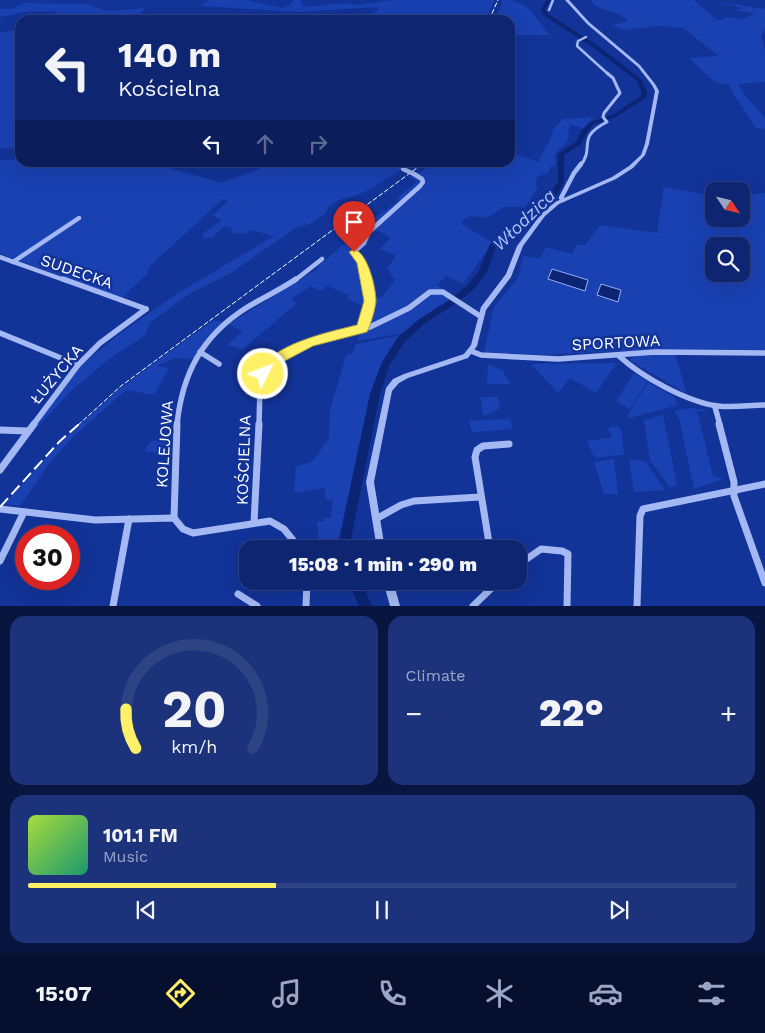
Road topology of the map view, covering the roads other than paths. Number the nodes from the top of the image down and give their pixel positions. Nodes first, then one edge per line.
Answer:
1 (554, 0) edge
2 (567, 0) edge
3 (549, 10) dead end
4 (586, 37) dead end
5 (403, 169) dead end
6 (563, 200) junction
7 (79, 218) dead end
8 (0, 257) edge
9 (322, 259) dead end
10 (13, 262) junction
11 (146, 309) joint
12 (480, 316) junction
13 (362, 329) junction
14 (0, 333) edge
15 (471, 351) junction
16 (200, 352) junction
17 (765, 353) edge
18 (619, 356) junction
19 (219, 364) dead end
20 (78, 365) junction
21 (251, 371) dead end
22 (263, 374) junction
23 (765, 405) edge
24 (715, 407) junction
25 (0, 430) edge
26 (27, 431) junction
27 (509, 444) dead end
28 (0, 470) edge
29 (765, 484) edge
30 (735, 490) junction
31 (480, 497) junction
32 (0, 510) edge
33 (24, 512) junction
34 (174, 518) junction
35 (129, 519) junction
36 (376, 519) junction
37 (254, 523) junction
38 (294, 540) edge
39 (380, 540) edge
40 (488, 540) edge
41 (527, 559) edge
42 (0, 561) edge
43 (765, 583) edge
44 (307, 590) edge
45 (391, 590) edge
46 (490, 590) edge
47 (238, 594) dead end
48 (113, 606) edge
49 (257, 606) edge
50 (306, 606) edge
51 (395, 606) edge
52 (473, 606) edge
53 (567, 606) edge
54 (637, 606) edge

1 - 3 street
2 - 6 street
4 - 6 street
5 - 13 street, bridge
6 - 12 street
7 - 10 street
8 - 10 street, SUDECKA
9 - 16 street, KOLEJOWA
10 - 11 street, SUDECKA
11 - 20 street, ŁUŻYCKA
12 - 13 street
12 - 15 street
13 - 22 street
14 - 20 street
15 - 18 street, SPORTOWA
15 - 36 street
16 - 19 street
16 - 34 street, KOLEJOWA
17 - 18 street, SPORTOWA
18 - 24 street
20 - 26 street, ŁUŻYCKA
21 - 22 street
22 - 37 street, KOŚCIELNA
23 - 24 street
24 - 30 street
25 - 26 street
26 - 28 street, ŁUŻYCKA
27 - 31 street
29 - 30 street
30 - 43 street
30 - 54 street
31 - 36 street
31 - 40 street
32 - 33 street
33 - 35 street
33 - 42 street
34 - 35 street
34 - 37 street
35 - 48 street
36 - 39 street
37 - 38 street
41 - 53 street
44 - 50 street
45 - 51 street
46 - 52 street
47 - 49 street

